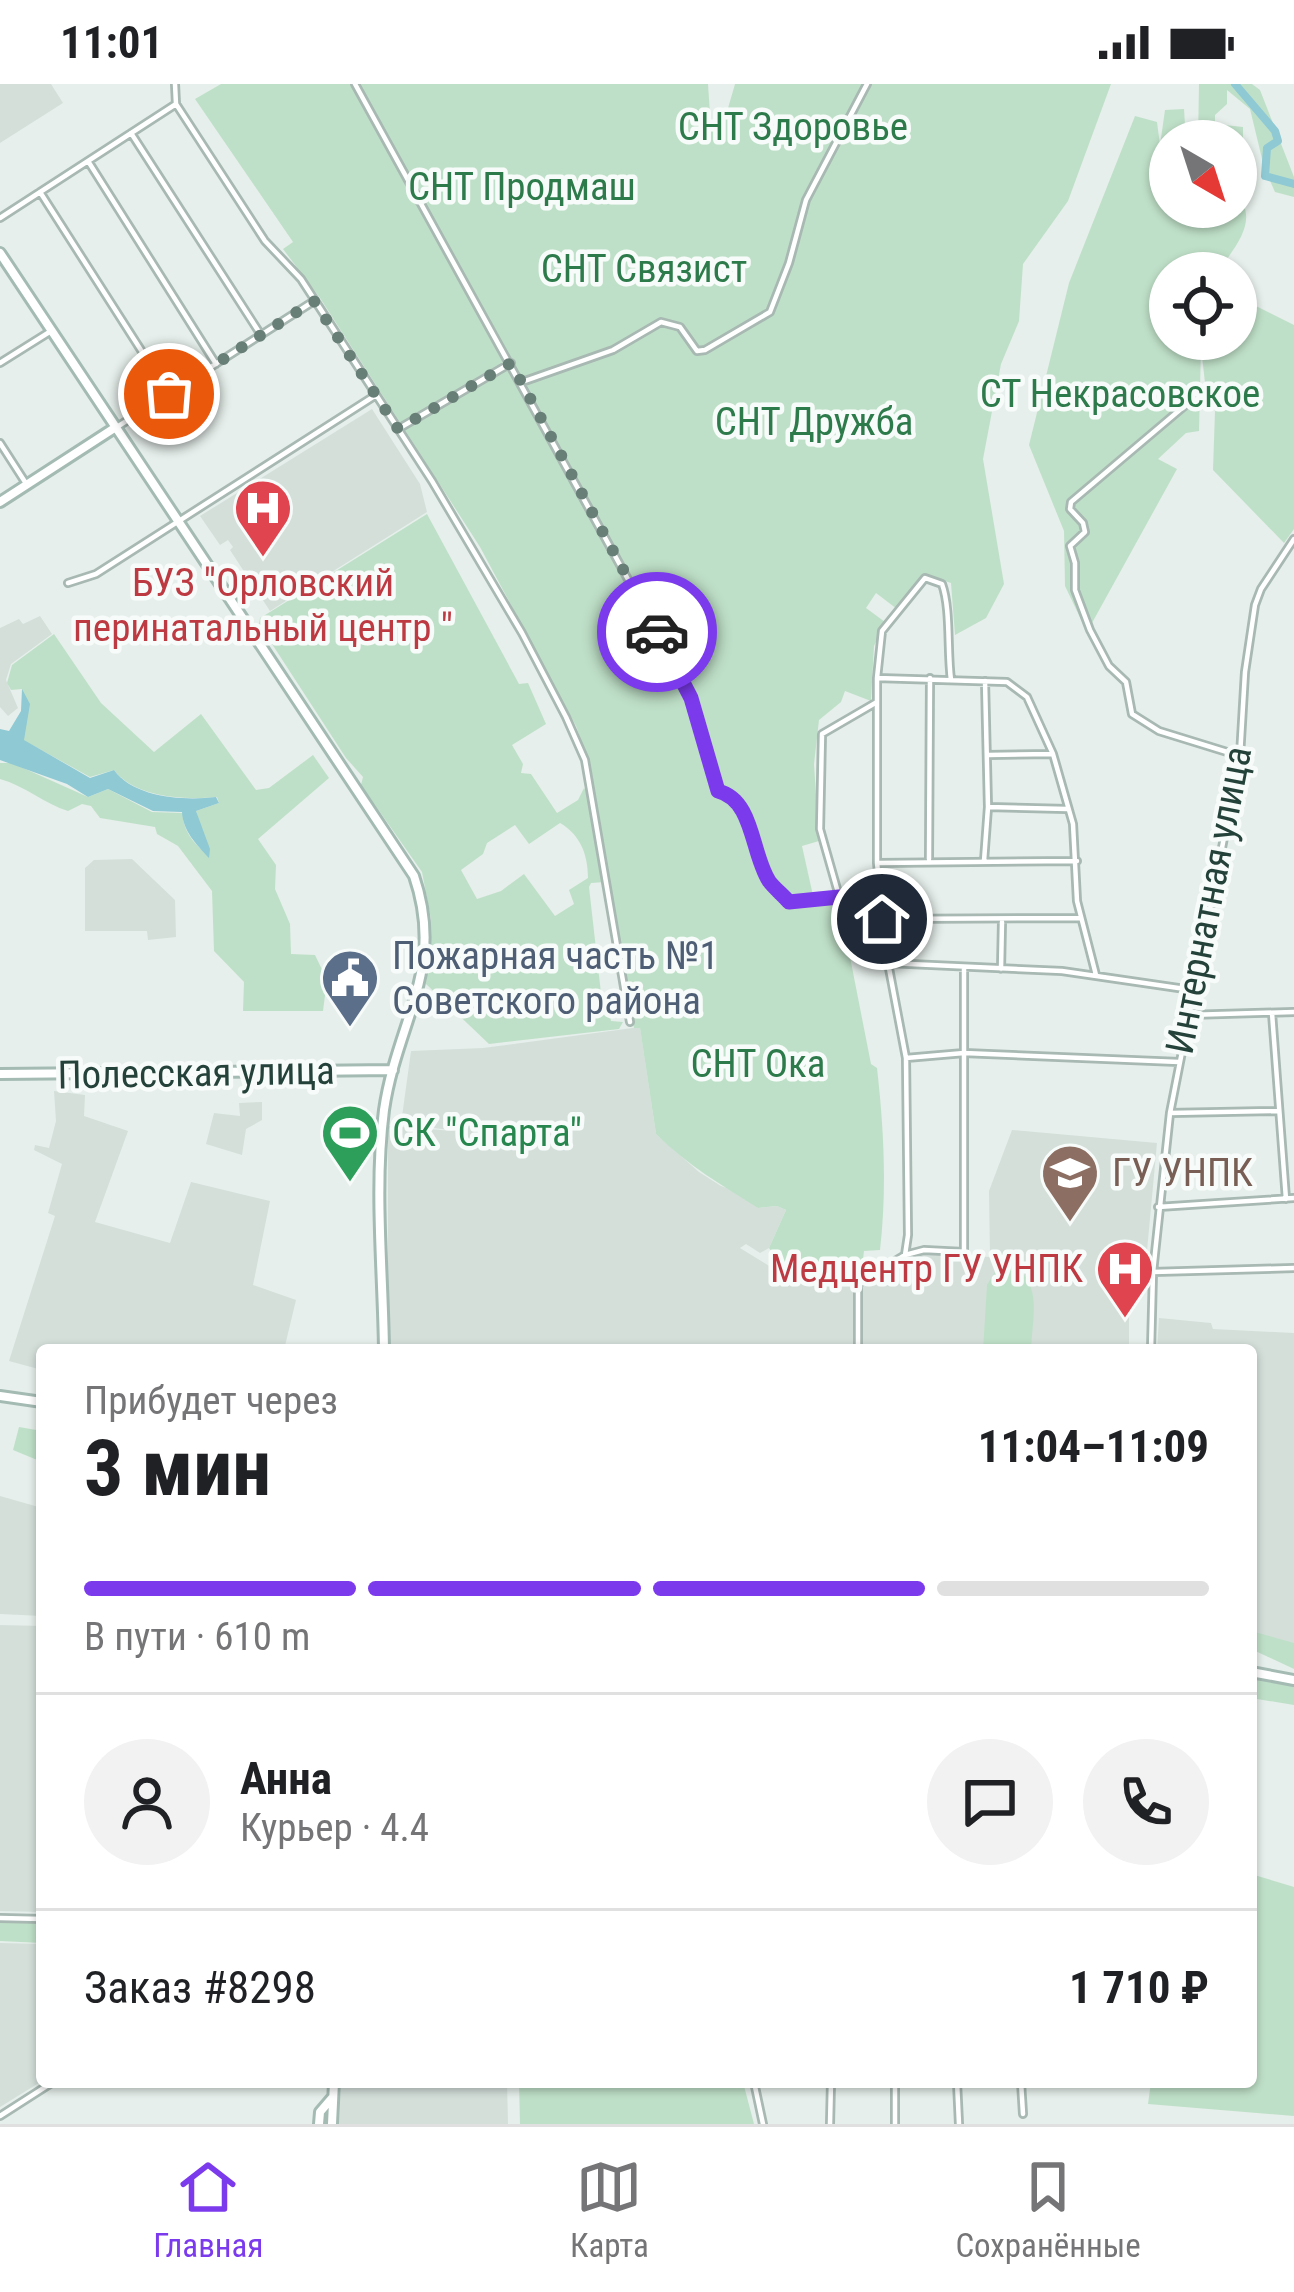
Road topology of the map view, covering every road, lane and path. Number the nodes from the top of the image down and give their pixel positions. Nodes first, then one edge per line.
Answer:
1 (176, 84) edge
2 (355, 84) edge
3 (867, 84) edge
4 (176, 104) junction
5 (130, 133) junction
6 (88, 161) junction
7 (40, 192) junction
8 (0, 218) edge
9 (0, 253) edge
10 (314, 301) junction
11 (51, 331) junction
12 (261, 335) junction
13 (0, 363) edge
14 (511, 363) junction
15 (216, 364) junction
16 (522, 382) junction
17 (169, 394) junction
18 (376, 395) junction
19 (1205, 399) dead end
20 (116, 428) junction
21 (398, 429) junction
22 (0, 443) edge
23 (28, 485) junction
24 (0, 502) edge
25 (179, 518) junction
26 (1294, 539) edge
27 (70, 583) dead end
28 (877, 678) junction
29 (930, 678) junction
30 (951, 680) junction
31 (985, 682) junction
32 (877, 702) junction
33 (1053, 754) junction
34 (988, 755) junction
35 (1240, 756) junction
36 (988, 807) junction
37 (1068, 809) junction
38 (929, 860) junction
39 (984, 861) junction
40 (1077, 861) junction
41 (877, 863) junction
42 (839, 897) junction
43 (880, 900) junction
44 (1080, 918) junction
45 (882, 919) junction
46 (1003, 922) junction
47 (888, 963) junction
48 (964, 967) junction
49 (1001, 969) junction
50 (1096, 975) junction
51 (1193, 991) junction
52 (1294, 1012) edge
53 (1272, 1013) junction
54 (1188, 1015) junction
55 (630, 1022) dead end
56 (964, 1052) junction
57 (905, 1058) junction
58 (1179, 1062) junction
59 (393, 1070) junction
60 (0, 1074) edge
61 (1278, 1112) junction
62 (1170, 1113) junction
63 (1290, 1198) edge
64 (1158, 1207) junction
65 (905, 1255) junction
66 (1294, 1268) edge
67 (1153, 1272) junction
68 (384, 1344) edge
69 (858, 1344) edge
70 (1151, 1344) edge
71 (0, 1396) edge
72 (36, 1401) edge
73 (1257, 1673) edge
74 (1294, 1681) edge
75 (0, 1918) edge
76 (36, 1919) edge
77 (44, 2088) edge
78 (334, 2088) edge
79 (755, 2088) edge
80 (831, 2088) edge
81 (895, 2088) edge
82 (957, 2088) edge
83 (1021, 2088) edge
84 (333, 2097) junction
85 (322, 2111) junction
86 (1023, 2114) dead end
87 (0, 2116) edge
88 (333, 2119) edge
89 (319, 2124) edge
90 (763, 2124) edge
91 (830, 2124) edge
92 (895, 2124) edge
93 (958, 2124) edge

1 - 4 street
2 - 14 street
3 - 16 street
4 - 5 street
4 - 10 street
5 - 6 street
5 - 12 street
6 - 7 street
6 - 15 street
7 - 8 street
7 - 17 street
9 - 11 main road
10 - 12 street
10 - 18 street
11 - 13 street
11 - 20 main road
12 - 15 street
14 - 16 street
14 - 21 street
15 - 17 street
16 - 42 street
17 - 20 street
18 - 21 street
18 - 25 street
19 - 35 street
20 - 23 main road
20 - 25 main road
21 - 55 street
22 - 23 street
23 - 24 main road
25 - 27 street
25 - 59 main road
26 - 35 street, Интернатная улица
28 - 29 street
28 - 30 street
28 - 32 street
29 - 30 street
29 - 38 street
30 - 31 street
31 - 33 street
31 - 34 street
32 - 41 street
32 - 42 street
33 - 34 street
33 - 37 street
34 - 36 street
35 - 51 street, Интернатная улица
36 - 37 street
36 - 39 street
37 - 40 street
38 - 39 street
38 - 41 street
39 - 40 street
40 - 44 street
41 - 43 street
42 - 43 street
43 - 45 street
44 - 46 street
44 - 50 street
45 - 46 street
45 - 47 street
46 - 49 street
47 - 48 street
47 - 57 street
48 - 49 street
48 - 56 street
49 - 50 street
50 - 51 street
51 - 54 street, Интернатная улица
52 - 53 street
53 - 54 street
53 - 61 street
54 - 58 street, Интернатная улица
56 - 57 street
56 - 58 street
56 - 65 street
57 - 65 street
58 - 62 street, Интернатная улица
59 - 60 main road, Полесская улица
59 - 68 main road
61 - 62 street
61 - 63 street
62 - 64 street, Интернатная улица
63 - 64 street
64 - 67 street, Интернатная улица
65 - 69 street
66 - 67 street
67 - 70 street, Интернатная улица
71 - 72 main road
73 - 74 main road
75 - 76 street
77 - 87 street
78 - 84 main road
79 - 90 street
80 - 91 street
81 - 92 street
82 - 93 street
83 - 86 street
84 - 85 main road
84 - 88 main road
85 - 88 street
85 - 89 main road

